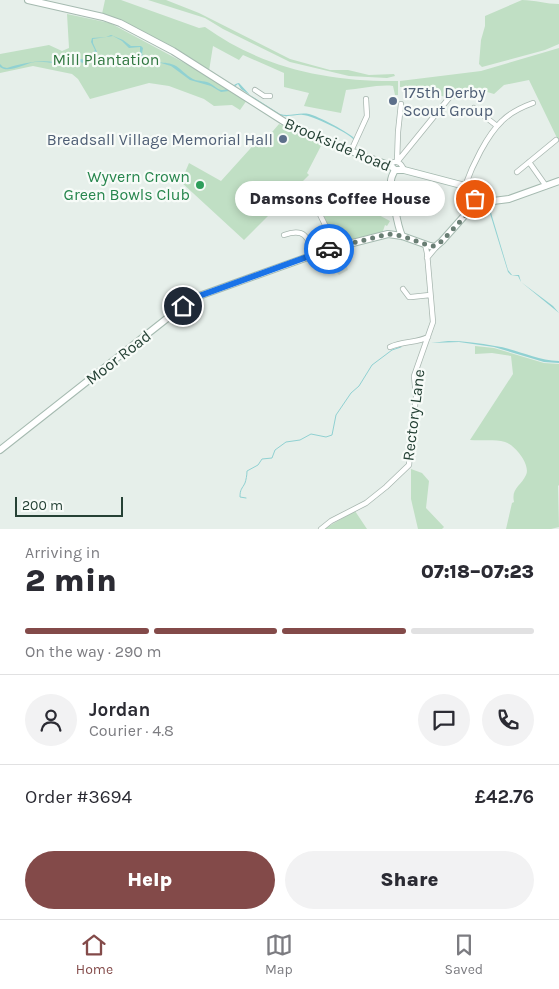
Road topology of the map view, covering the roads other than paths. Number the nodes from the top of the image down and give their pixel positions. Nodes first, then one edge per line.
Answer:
1 (28, 0) edge
2 (255, 90) dead end
3 (270, 96) dead end
4 (449, 98) dead end
5 (366, 99) dead end
6 (259, 100) junction
7 (533, 103) dead end
8 (401, 104) dead end
9 (474, 108) dead end
10 (497, 126) junction
11 (556, 140) dead end
12 (351, 151) junction
13 (398, 162) junction
14 (529, 162) junction
15 (389, 165) junction
16 (395, 170) junction
17 (404, 170) junction
18 (517, 172) dead end
19 (559, 181) edge
20 (465, 186) junction
21 (546, 186) junction
22 (310, 194) dead end
23 (478, 194) junction
24 (489, 201) junction
25 (473, 206) junction
26 (397, 224) junction
27 (286, 226) dead end
28 (388, 234) junction
29 (402, 236) junction
30 (425, 244) junction
31 (343, 245) junction
32 (438, 245) junction
33 (314, 255) junction
34 (427, 258) junction
35 (403, 289) dead end
36 (430, 295) junction
37 (428, 337) junction
38 (417, 340) junction
39 (390, 347) dead end
40 (425, 347) junction
41 (0, 450) edge
42 (321, 529) edge

1 - 6 street, Brookside Road
2 - 6 street, Brookside Road
3 - 6 street, Brookside Road
4 - 13 street
5 - 12 street
6 - 12 street, Brookside Road
7 - 10 street
8 - 13 street
9 - 10 street
10 - 20 street
11 - 14 street
12 - 15 street, Brookside Road
13 - 15 street
13 - 17 street
14 - 18 street
14 - 21 street
15 - 16 street, Brookside Road
16 - 17 street, Brookside Road
16 - 26 street
17 - 20 street, Brookside Road
19 - 21 street
20 - 23 street, Brookside Road
21 - 24 street
22 - 31 street
23 - 24 street, Brookside Road
23 - 25 street
24 - 25 street
25 - 32 street
26 - 28 street
26 - 29 street
27 - 33 street
28 - 29 street, Moor Road
28 - 31 street, Moor Road
29 - 30 street, Moor Road
30 - 32 street
30 - 34 street, Rectory Lane
31 - 33 street, Moor Road
32 - 34 street
33 - 41 street, Moor Road
34 - 36 street, Rectory Lane
35 - 36 street
36 - 37 street, Rectory Lane
37 - 38 street
37 - 40 street, Rectory Lane
38 - 39 street
38 - 40 street
40 - 42 street, Rectory Lane

